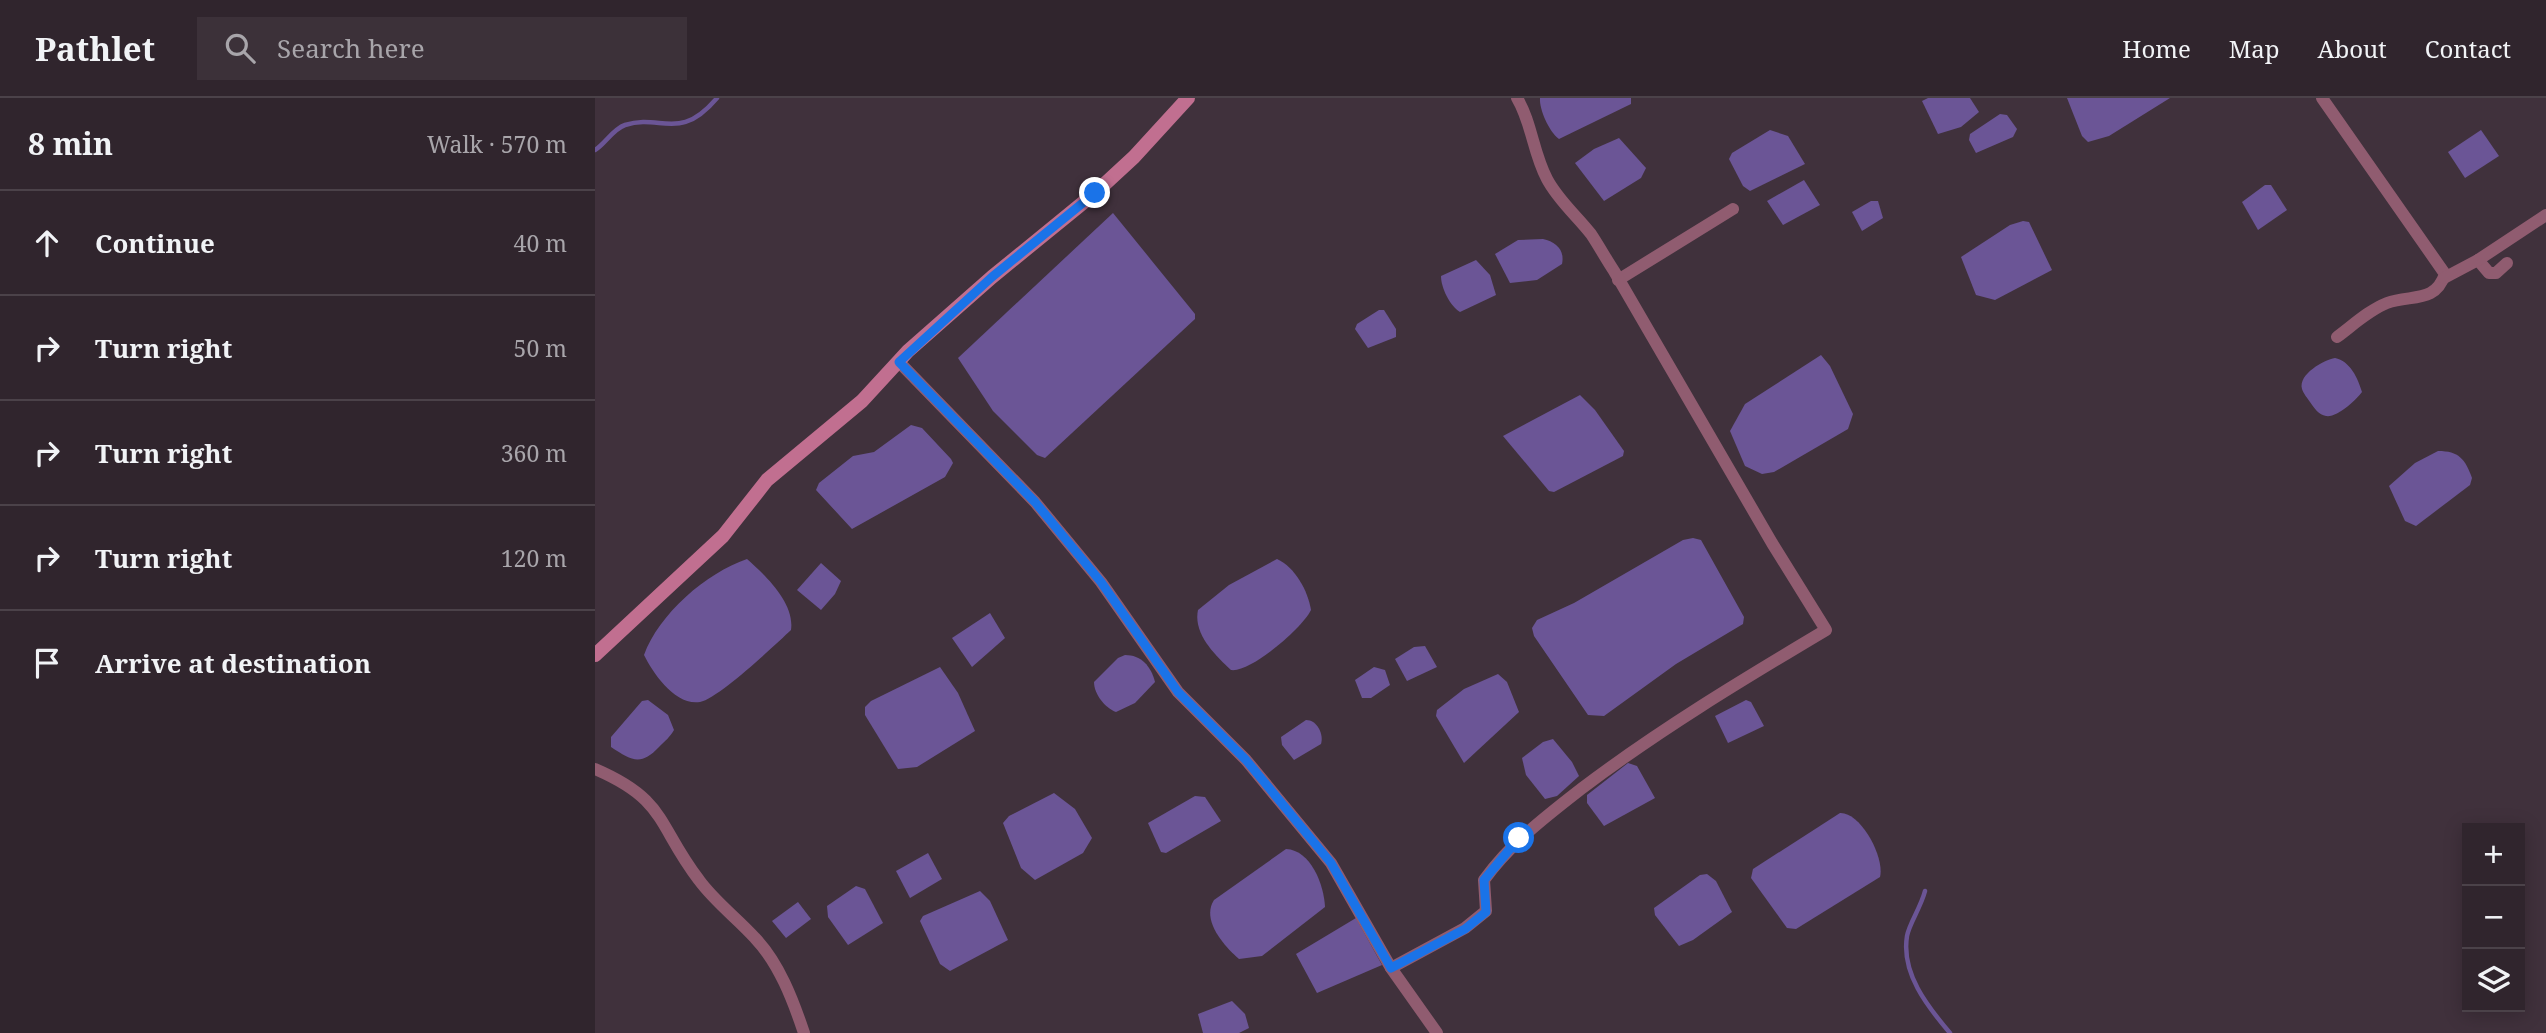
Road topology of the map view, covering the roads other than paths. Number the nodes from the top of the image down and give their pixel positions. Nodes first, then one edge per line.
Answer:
1 (1188, 98) edge
2 (1517, 98) edge
3 (2322, 98) edge
4 (1733, 209) dead end
5 (2546, 215) edge
6 (2479, 260) junction
7 (2507, 263) dead end
8 (2444, 278) junction
9 (1618, 280) junction
10 (2337, 337) dead end
11 (899, 362) junction
12 (595, 655) edge
13 (595, 769) edge
14 (1391, 968) junction
15 (804, 1033) edge
16 (1437, 1033) edge

1 - 11 main road
2 - 9 street
3 - 8 street
4 - 9 street
5 - 6 street
6 - 7 street
6 - 8 street
8 - 10 street
9 - 14 street
11 - 12 main road
11 - 14 street
13 - 15 street
14 - 16 street

